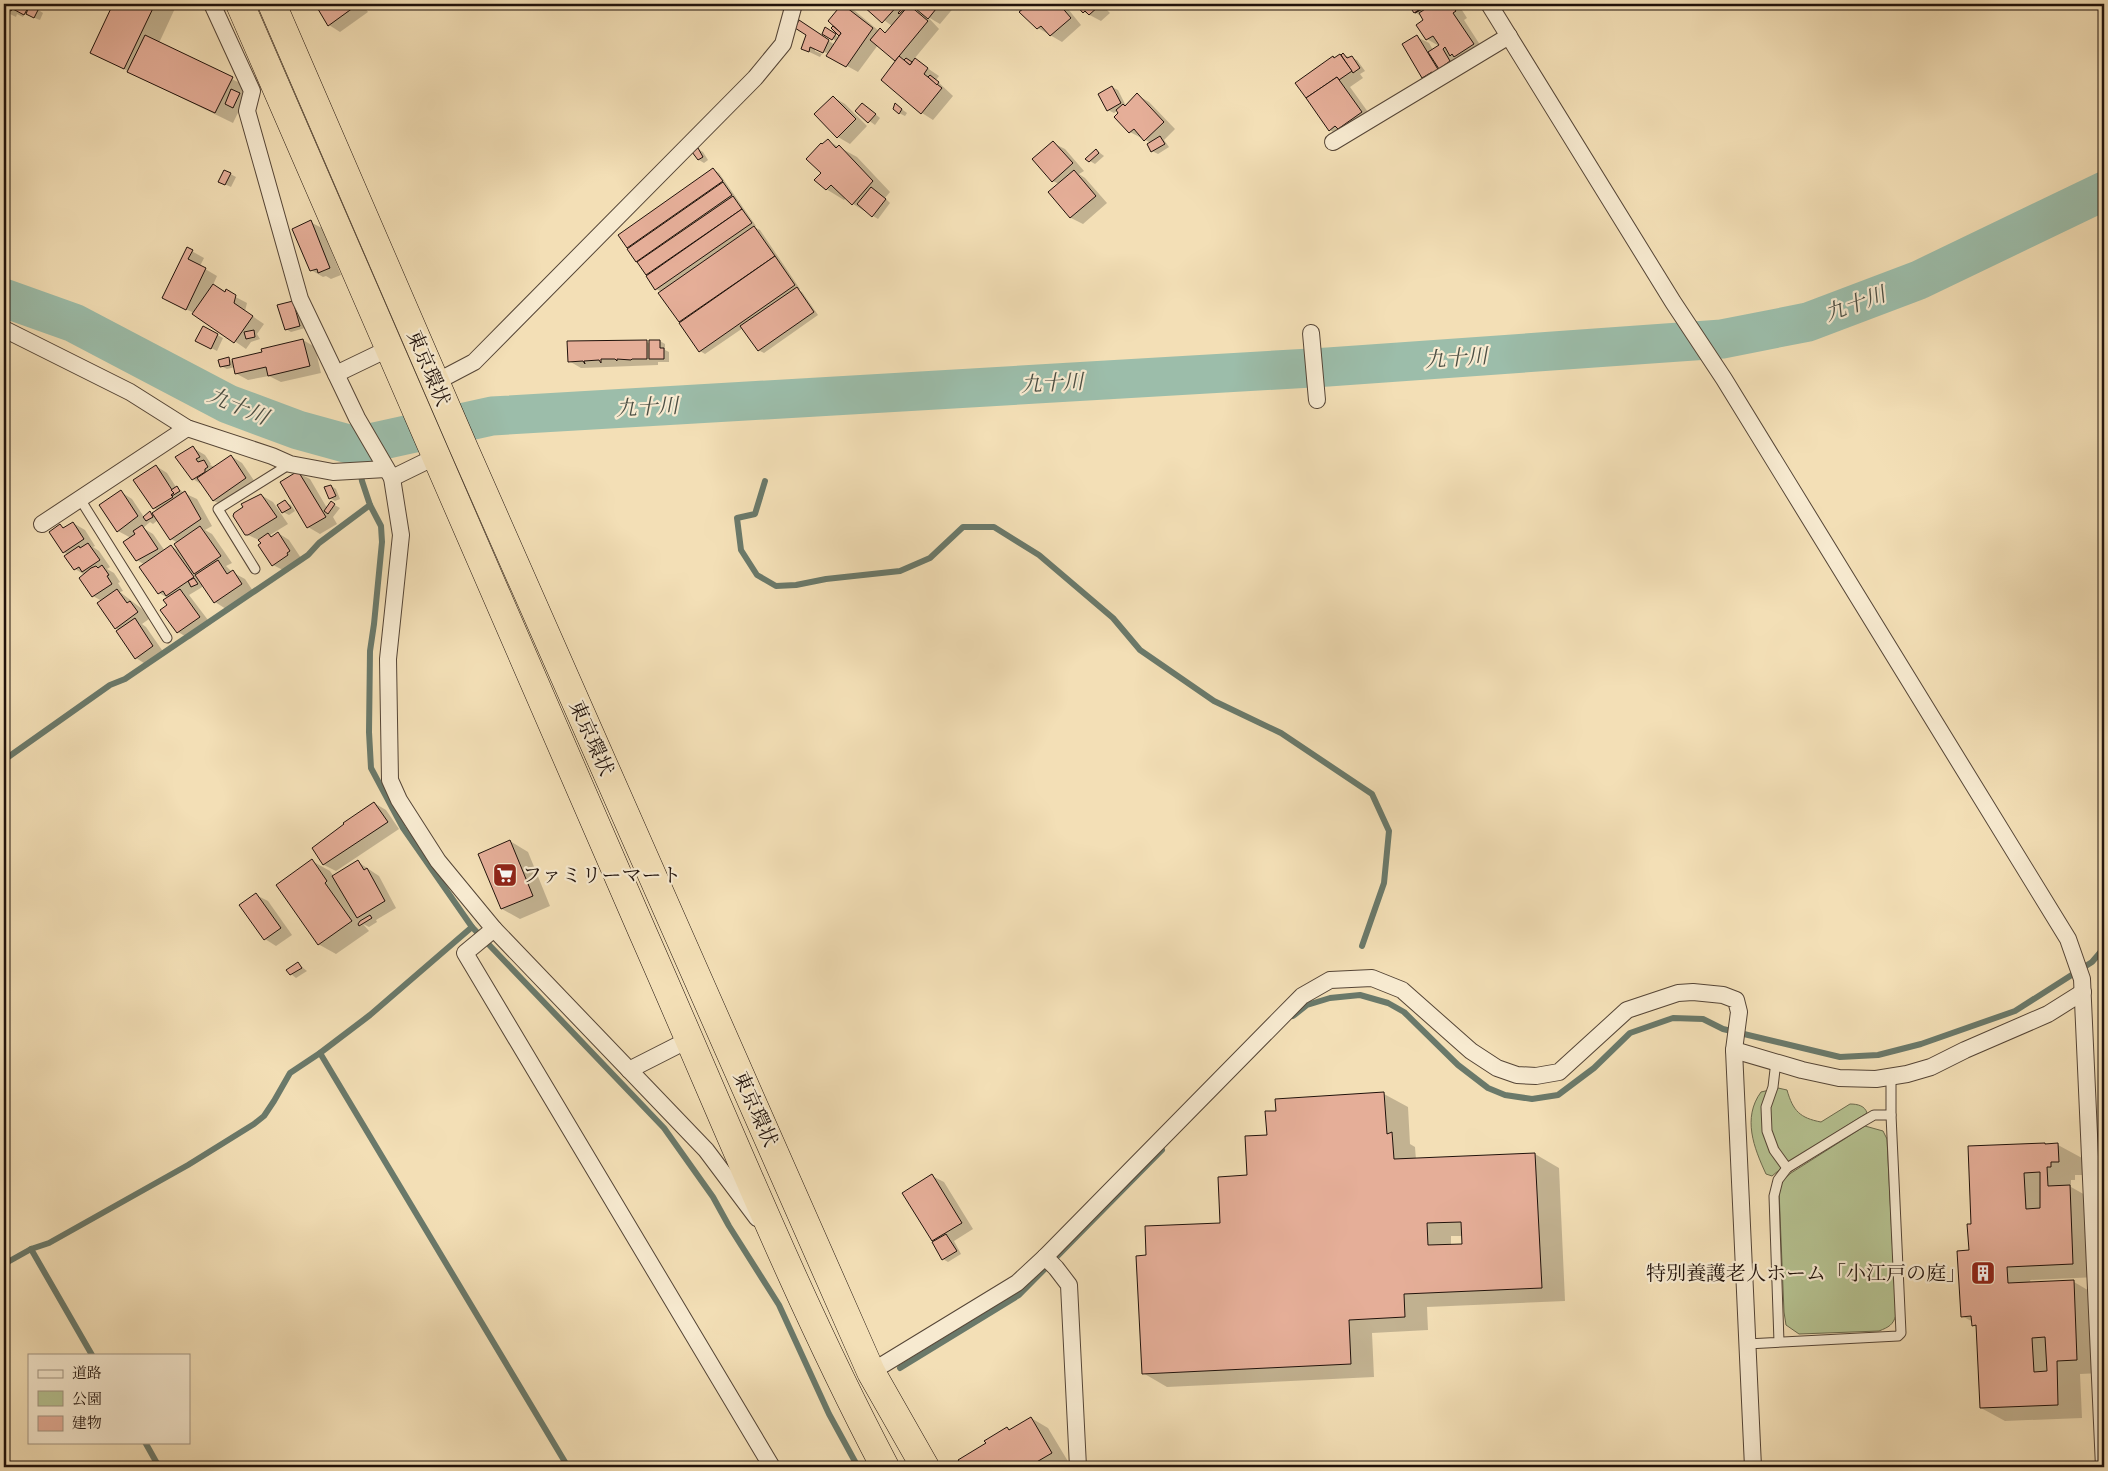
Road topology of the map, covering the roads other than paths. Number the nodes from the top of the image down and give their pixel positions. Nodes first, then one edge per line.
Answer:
1 (212, 4) edge
2 (240, 4) edge
3 (272, 4) edge
4 (794, 4) edge
5 (1489, 4) edge
6 (1509, 36) junction
7 (267, 66) junction
8 (252, 91) junction
9 (1334, 142) dead end
10 (4, 329) edge
11 (1311, 333) dead end
12 (390, 348) junction
13 (336, 374) junction
14 (436, 382) junction
15 (1317, 400) dead end
16 (187, 428) junction
17 (435, 457) junction
18 (290, 464) junction
19 (389, 474) junction
20 (80, 498) junction
21 (42, 524) dead end
22 (255, 569) dead end
23 (167, 638) dead end
24 (494, 929) junction
25 (2082, 986) junction
26 (690, 1039) junction
27 (1734, 1047) junction
28 (1776, 1061) junction
29 (629, 1070) junction
30 (1891, 1077) junction
31 (1891, 1115) junction
32 (1787, 1168) junction
33 (780, 1248) junction
34 (1051, 1263) junction
35 (1779, 1342) junction
36 (1747, 1344) junction
37 (872, 1372) junction
38 (772, 1467) edge
39 (885, 1467) edge
40 (925, 1467) edge
41 (1078, 1467) edge
42 (1753, 1467) edge
43 (2104, 1467) edge

1 - 8 street
2 - 7 highway, 東京環状
3 - 14 highway, 東京環状
4 - 14 street
5 - 6 street
6 - 9 street
6 - 25 street
7 - 8 street
7 - 12 highway, 東京環状
8 - 13 street
10 - 16 street
11 - 15 street
12 - 13 street
12 - 17 highway, 東京環状
13 - 19 street
14 - 37 highway, 東京環状
16 - 18 street
16 - 20 street
17 - 19 street
17 - 26 highway, 東京環状
18 - 19 street
18 - 22 lane
19 - 24 street
20 - 21 street
20 - 23 lane
24 - 29 street
24 - 38 street
25 - 30 street
25 - 43 street
26 - 29 street
26 - 33 highway, 東京環状
27 - 28 street
27 - 34 street
27 - 36 street
28 - 30 street
28 - 32 lane
29 - 33 street
30 - 31 lane
31 - 32 lane
31 - 35 lane
32 - 35 lane
33 - 39 highway, 東京環状
34 - 37 street
34 - 41 street
35 - 36 lane
36 - 42 street
37 - 40 highway, 東京環状

